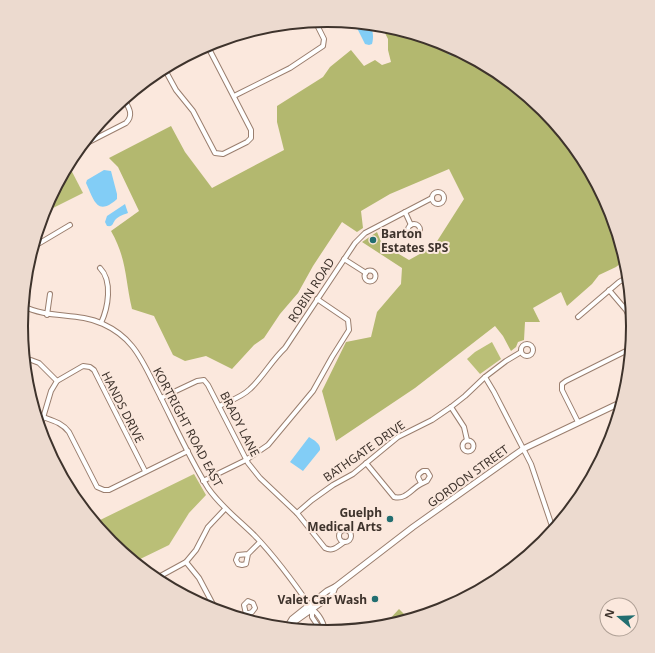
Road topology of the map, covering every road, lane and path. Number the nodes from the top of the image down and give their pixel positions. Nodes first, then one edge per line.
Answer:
1 (318, 27) edge
2 (210, 51) edge
3 (167, 73) edge
4 (234, 96) junction
5 (127, 104) edge
6 (94, 140) edge
7 (432, 198) dead end
8 (405, 212) junction
9 (412, 225) dead end
10 (70, 226) dead end
11 (40, 243) edge
12 (344, 259) junction
13 (100, 268) dead end
14 (366, 274) dead end
15 (623, 280) edge
16 (609, 290) junction
17 (50, 294) dead end
18 (317, 300) junction
19 (29, 309) edge
20 (626, 310) edge
21 (47, 314) junction
22 (578, 317) dead end
23 (101, 323) junction
24 (625, 351) edge
25 (521, 352) dead end
26 (31, 360) dead end
27 (485, 377) junction
28 (57, 380) junction
29 (161, 398) junction
30 (617, 404) edge
31 (219, 406) junction
32 (452, 407) junction
33 (43, 417) joint
34 (578, 422) junction
35 (467, 440) dead end
36 (523, 449) junction
37 (188, 451) junction
38 (246, 460) junction
39 (366, 463) junction
40 (145, 471) junction
41 (203, 481) junction
42 (421, 483) dead end
43 (225, 509) junction
44 (297, 513) junction
45 (552, 525) edge
46 (260, 542) junction
47 (344, 542) dead end
48 (248, 554) dead end
49 (186, 562) junction
50 (161, 576) edge
51 (212, 603) edge
52 (310, 607) junction
53 (290, 623) edge
54 (318, 625) edge
55 (324, 626) edge

1 - 4 street
2 - 4 street
3 - 4 street
5 - 6 street
7 - 8 street, ROBIN ROAD
8 - 9 street
8 - 12 street, ROBIN ROAD
10 - 11 street
12 - 14 street
12 - 18 street, ROBIN ROAD
13 - 23 street
15 - 16 street
16 - 20 street
16 - 22 street
17 - 21 street
18 - 31 street, ROBIN ROAD
18 - 38 street
19 - 21 street, KORTRIGHT ROAD EAST
21 - 23 street, KORTRIGHT ROAD EAST
23 - 29 street, KORTRIGHT ROAD EAST
24 - 34 street
25 - 27 street, BATHGATE DRIVE
26 - 28 street
27 - 32 street, BATHGATE DRIVE
27 - 36 street
28 - 33 street
28 - 40 street, HANDS DRIVE
29 - 31 street, BRADY LANE
29 - 37 street, KORTRIGHT ROAD EAST
30 - 34 main road, GORDON STREET
31 - 38 street, BRADY LANE
32 - 35 street
32 - 39 street, BATHGATE DRIVE
33 - 40 street
34 - 36 main road, GORDON STREET
36 - 45 street
36 - 52 main road, GORDON STREET
37 - 40 street
37 - 41 street, KORTRIGHT ROAD EAST
38 - 41 street
38 - 44 street, BRADY LANE
39 - 42 street
39 - 44 street, BATHGATE DRIVE
41 - 43 street, KORTRIGHT ROAD EAST
43 - 46 street, KORTRIGHT ROAD EAST
43 - 49 street
44 - 47 street, BRADY LANE
46 - 48 street
46 - 52 street, KORTRIGHT ROAD EAST
49 - 50 street
49 - 51 street
52 - 53 main road, GORDON STREET
52 - 54 street
52 - 55 street, KORTRIGHT ROAD EAST

